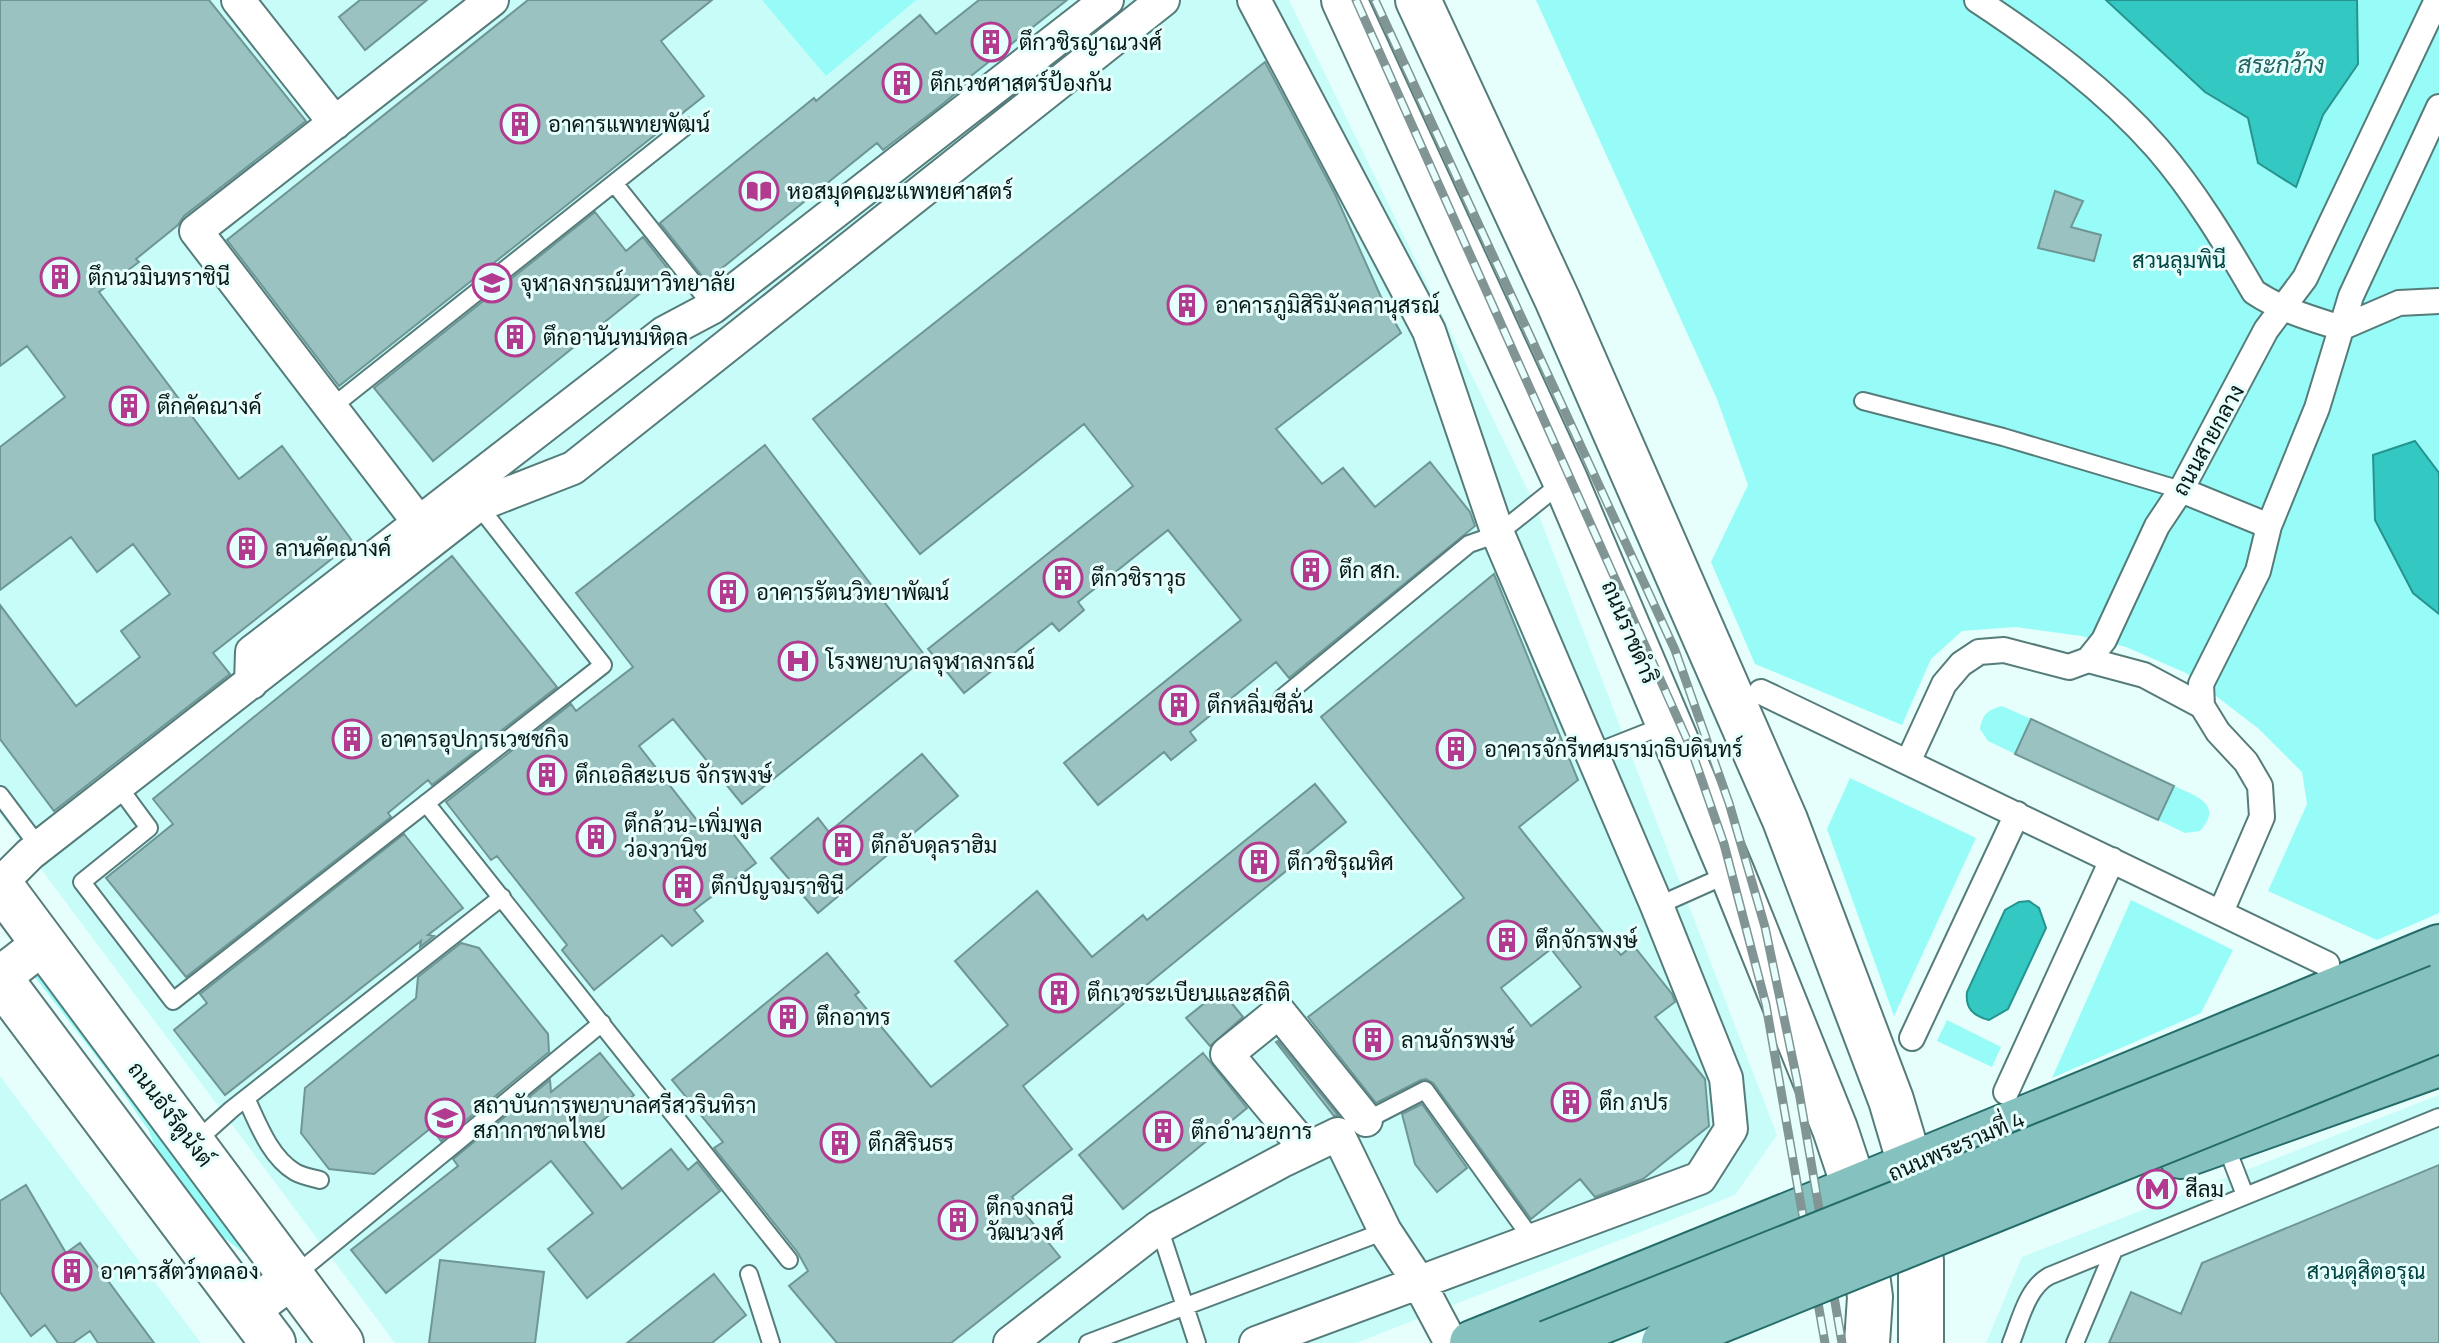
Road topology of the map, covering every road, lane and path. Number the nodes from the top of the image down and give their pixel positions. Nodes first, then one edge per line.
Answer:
1 (238, 0) edge
2 (492, 0) edge
3 (1163, 0) edge
4 (1254, 0) edge
5 (1344, 0) edge
6 (1418, 0) edge
7 (1977, 0) edge
8 (1099, 2) edge
9 (2437, 4) edge
10 (1121, 34) junction
11 (2439, 107) edge
12 (335, 123) junction
13 (686, 126) dead end
14 (614, 183) junction
15 (1557, 299) junction
16 (2439, 301) edge
17 (713, 307) junction
18 (2282, 309) junction
19 (1496, 328) junction
20 (2341, 328) junction
21 (649, 345) junction
22 (679, 383) junction
23 (1863, 401) dead end
24 (332, 407) junction
25 (529, 439) junction
26 (557, 474) junction
27 (1565, 480) junction
28 (2181, 490) junction
29 (478, 505) junction
30 (2269, 526) junction
31 (426, 530) junction
32 (1498, 534) junction
33 (2088, 660) junction
34 (1746, 693) junction
35 (1282, 698) dead end
36 (2202, 706) junction
37 (1667, 720) junction
38 (1592, 754) junction
39 (1908, 762) junction
40 (118, 786) junction
41 (0, 795) edge
42 (426, 803) junction
43 (2017, 814) junction
44 (39, 847) junction
45 (2112, 860) junction
46 (1732, 873) junction
47 (0, 885) edge
48 (502, 897) junction
49 (1657, 906) junction
50 (2221, 912) junction
51 (44, 943) junction
52 (2439, 947) edge
53 (2327, 964) dead end
54 (0, 978) edge
55 (2439, 987) edge
56 (602, 1023) junction
57 (2439, 1030) edge
58 (1912, 1038) dead end
59 (2439, 1064) edge
60 (2006, 1092) dead end
61 (246, 1098) junction
62 (2439, 1117) edge
63 (1352, 1127) junction
64 (2224, 1140) junction
65 (193, 1144) junction
66 (1306, 1149) junction
67 (1910, 1164) junction
68 (320, 1180) dead end
69 (1855, 1189) junction
70 (2245, 1195) junction
71 (1159, 1227) junction
72 (1385, 1231) junction
73 (1532, 1239) junction
74 (2114, 1250) junction
75 (789, 1260) dead end
76 (1921, 1261) junction
77 (749, 1274) dead end
78 (292, 1278) junction
79 (1418, 1281) junction
80 (1868, 1281) junction
81 (1185, 1306) junction
82 (261, 1327) edge
83 (341, 1343) edge
84 (771, 1343) edge
85 (1010, 1343) edge
86 (1088, 1343) edge
87 (1197, 1343) edge
88 (1256, 1343) edge
89 (1451, 1343) edge
90 (1472, 1343) edge
91 (1548, 1343) edge
92 (1664, 1343) edge
93 (1716, 1343) edge
94 (1867, 1343) edge
95 (1921, 1343) edge
96 (2011, 1343) edge
97 (2075, 1343) edge

1 - 12 street
2 - 12 street
3 - 10 street
4 - 32 street
5 - 19 main road, ถนนราชดำริ
6 - 15 main road
7 - 18 street
8 - 10 street
8 - 17 street
9 - 18 street, ถนนสายกลาง
10 - 22 street
11 - 20 street
12 - 24 street
13 - 14 lane
14 - 17 lane
14 - 24 lane
15 - 19 main road
15 - 34 main road
16 - 20 street
17 - 21 street
18 - 20 street
18 - 28 street, ถนนสายกลาง
19 - 27 main road, ถนนราชดำริ
20 - 30 street
21 - 22 street
21 - 25 street
22 - 26 street
23 - 28 lane
24 - 31 street
25 - 26 street
25 - 31 street
26 - 29 street
27 - 32 lane
27 - 37 main road, ถนนราชดำริ
28 - 30 street
28 - 33 street, ถนนสายกลาง
29 - 31 street
29 - 42 lane
30 - 36 street
31 - 40 street
32 - 35 lane
32 - 38 street
33 - 36 street
33 - 39 street
34 - 37 main road
34 - 39 street
34 - 67 main road
36 - 50 street
37 - 38 lane
37 - 46 main road, ถนนราชดำริ
38 - 49 street
39 - 43 street
40 - 42 lane
40 - 44 street
41 - 44 lane
42 - 48 lane
43 - 45 street
43 - 58 street
44 - 47 street
45 - 50 street
45 - 60 street
46 - 49 lane
46 - 69 main road, ถนนราชดำริ
47 - 51 main road, ถนนอังรีดูนังต์
48 - 56 lane
48 - 61 lane
49 - 73 street
50 - 53 street
51 - 54 street
51 - 65 main road, ถนนอังรีดูนังต์
52 - 67 main road, ถนนพระรามที่ 4
54 - 82 main road
55 - 91 main road, ถนนพระรามที่ 4, bridge
56 - 75 lane
56 - 78 lane
57 - 92 main road, bridge
59 - 64 main road
61 - 65 lane
61 - 68 lane
62 - 70 lane
63 - 66 street
63 - 66 street
63 - 72 street
63 - 73 lane
64 - 70 lane
64 - 76 main road
65 - 78 main road, ถนนอังรีดูนังต์
66 - 71 street
67 - 69 main road, ถนนพระรามที่ 4
67 - 76 main road
69 - 80 main road, ถนนราชดำริ
69 - 90 main road, ถนนพระรามที่ 4
70 - 74 lane
71 - 81 lane
71 - 85 street
72 - 79 street
72 - 81 lane
73 - 79 street
74 - 96 lane
74 - 97 lane
76 - 80 main road
76 - 95 main road
77 - 84 lane
78 - 82 street
78 - 83 main road, ถนนอังรีดูนังต์
79 - 88 street
79 - 89 street
80 - 93 main road
80 - 94 main road, ถนนราชดำริ
81 - 86 lane
81 - 87 lane

